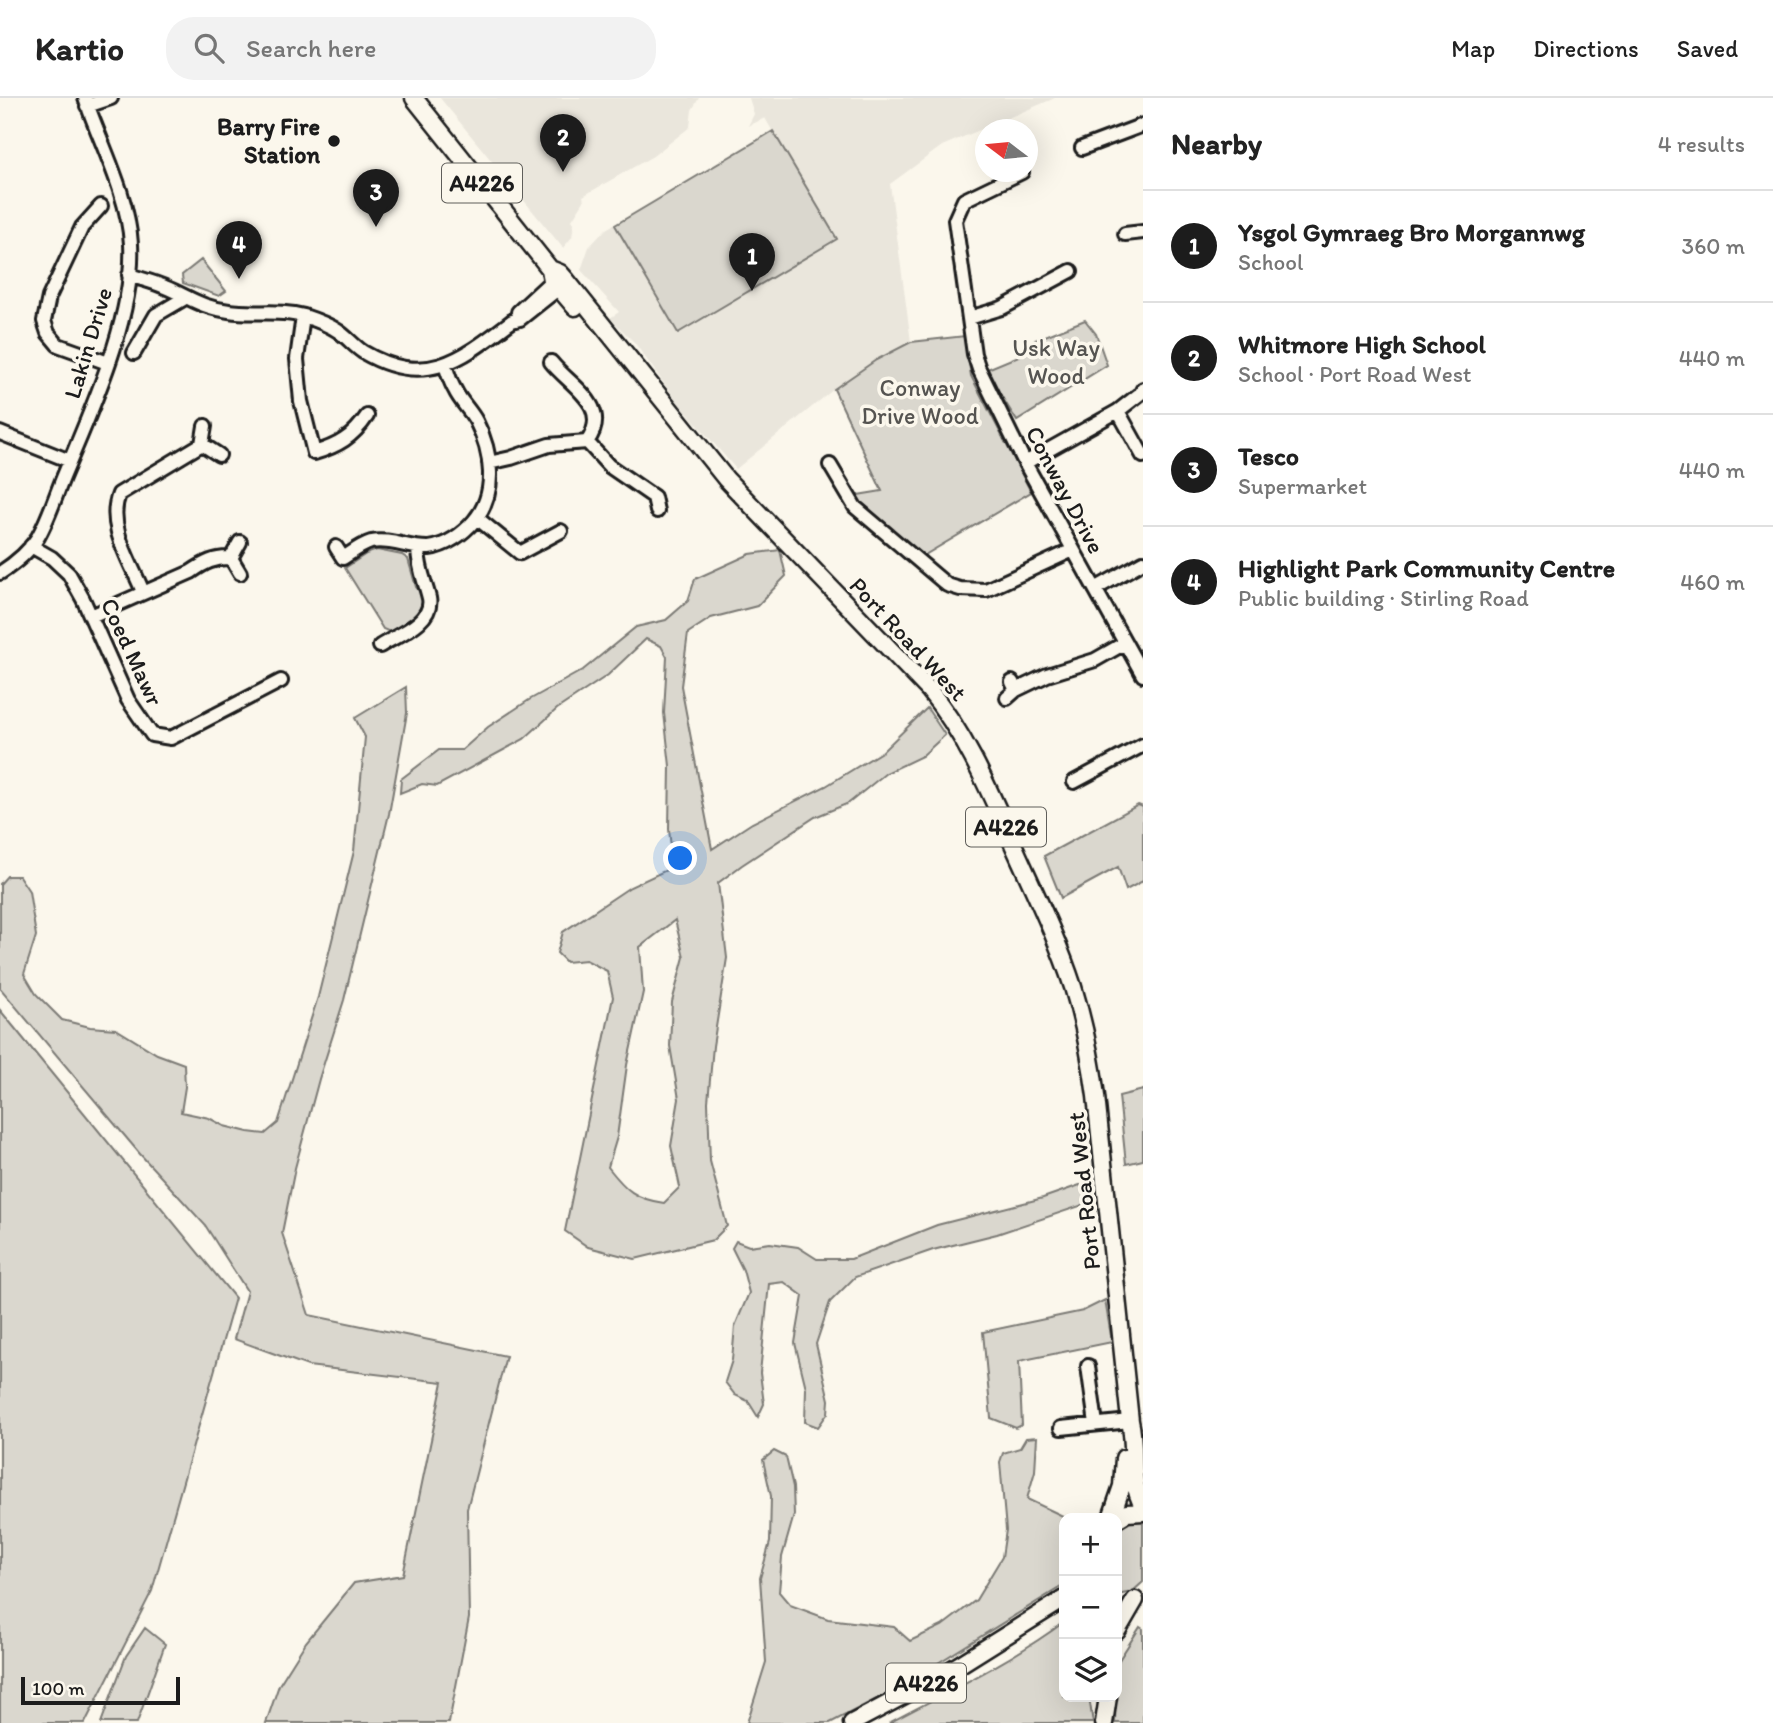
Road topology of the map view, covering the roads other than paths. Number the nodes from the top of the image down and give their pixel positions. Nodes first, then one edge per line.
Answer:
1 (111, 98) edge
2 (414, 98) edge
3 (86, 102) edge
4 (1143, 125) edge
5 (1082, 148) dead end
6 (1001, 182) edge
7 (101, 206) dead end
8 (1143, 232) edge
9 (1125, 234) dead end
10 (1071, 271) dead end
11 (130, 275) junction
12 (558, 278) junction
13 (185, 298) junction
14 (303, 316) junction
15 (969, 318) junction
16 (134, 353) dead end
17 (551, 362) dead end
18 (108, 363) junction
19 (445, 365) junction
20 (1143, 389) edge
21 (1118, 411) junction
22 (367, 416) dead end
23 (205, 426) dead end
24 (0, 433) edge
25 (587, 442) junction
26 (202, 444) junction
27 (219, 455) dead end
28 (1143, 456) edge
29 (70, 461) junction
30 (489, 463) junction
31 (1025, 463) junction
32 (838, 470) dead end
33 (657, 511) dead end
34 (477, 518) junction
35 (561, 531) dead end
36 (240, 542) dead end
37 (32, 546) junction
38 (336, 547) dead end
39 (418, 548) junction
40 (1073, 550) junction
41 (231, 558) junction
42 (1143, 562) edge
43 (0, 573) edge
44 (240, 573) dead end
45 (1095, 589) junction
46 (143, 592) junction
47 (91, 616) junction
48 (1125, 643) junction
49 (380, 646) dead end
50 (1143, 676) edge
51 (281, 681) dead end
52 (1012, 690) dead end
53 (1143, 745) edge
54 (1074, 782) dead end
55 (1088, 1366) dead end
56 (1130, 1421) junction
57 (1096, 1424) junction
58 (1060, 1428) dead end
59 (1143, 1506) edge
60 (1143, 1512) edge
61 (1113, 1513) edge
62 (1122, 1516) edge
63 (1139, 1597) edge
64 (1122, 1602) edge
65 (1059, 1604) edge
66 (1122, 1623) edge
67 (1099, 1702) edge
68 (1107, 1702) edge
69 (1104, 1720) edge
70 (852, 1723) edge

1 - 3 street
2 - 12 main road, Port Road West / A4226
3 - 11 street, Lakin Drive
4 - 5 street
6 - 15 street, Conway Drive
7 - 18 street
8 - 9 street
10 - 15 street
11 - 13 street
11 - 18 street, Lakin Drive
12 - 19 street
12 - 56 main road, Port Road West / A4226
13 - 14 street
13 - 16 street
14 - 19 street
14 - 22 street
15 - 31 street, Conway Drive
17 - 25 street
18 - 29 street, Lakin Drive
19 - 30 street
20 - 21 street
21 - 28 street
21 - 31 street
23 - 26 street
24 - 29 street
25 - 30 street
25 - 33 street
26 - 27 street
26 - 46 street
29 - 37 street, Lakin Drive
30 - 34 street
31 - 40 street, Conway Drive
32 - 40 street
34 - 35 street
34 - 39 street
36 - 41 street
37 - 43 street, Lakin Drive
37 - 47 street, Coed Mawr
38 - 39 street
39 - 49 street
40 - 45 street, Conway Drive
41 - 44 street
41 - 46 street
42 - 45 street
45 - 48 street, Conway Drive
46 - 47 street
47 - 51 street, Coed Mawr
48 - 50 street, Conway Drive
48 - 52 street
53 - 54 street
55 - 57 street
56 - 57 street
56 - 59 main road, Port Road West / A4226
56 - 61 main road, Port Road West / A4226
57 - 58 street
60 - 62 main road
63 - 64 main road
63 - 66 main road
65 - 70 main road, A4226
67 - 69 main road
68 - 69 main road

